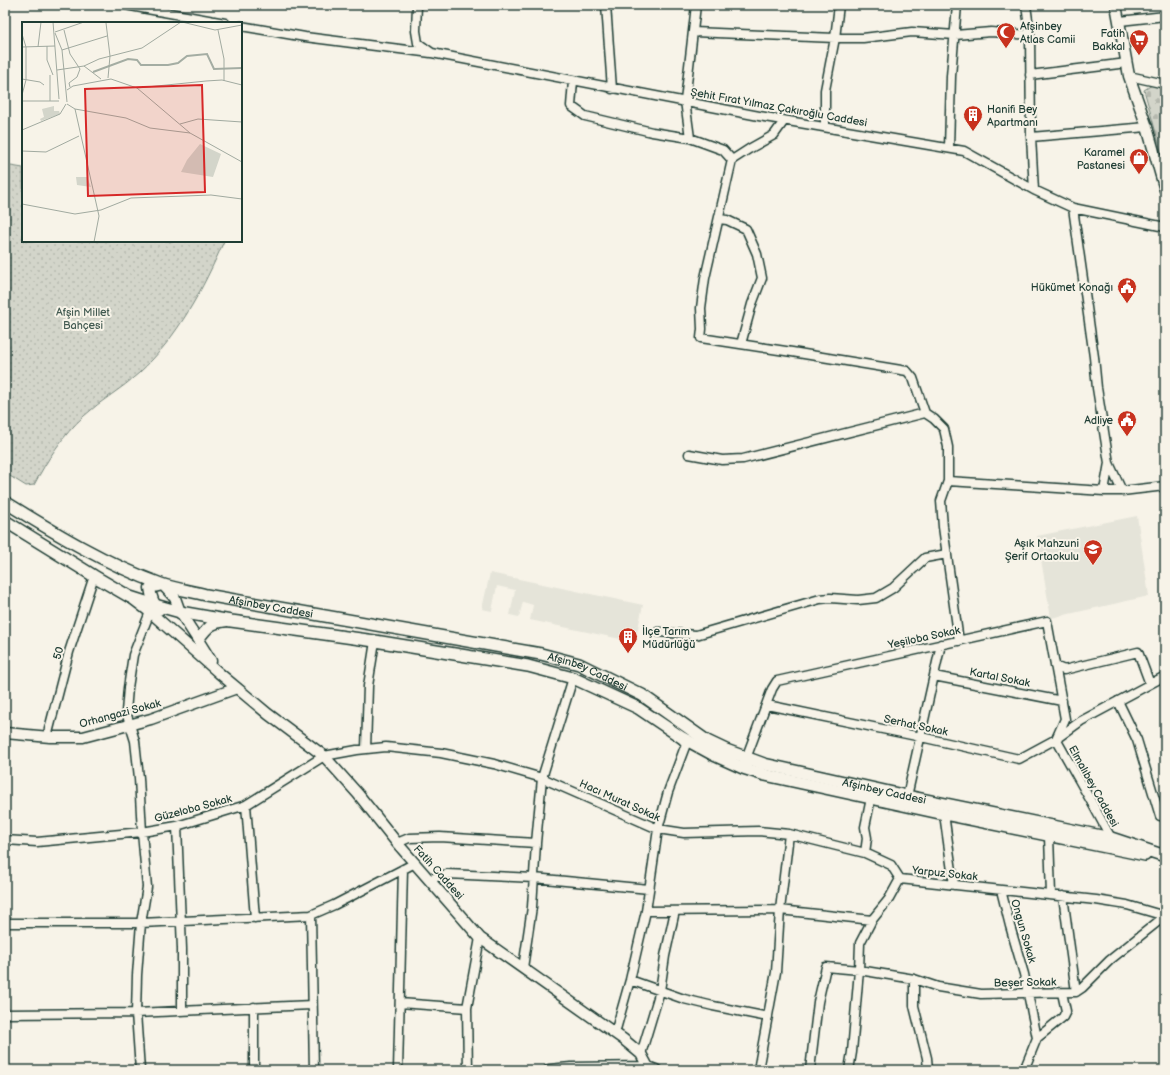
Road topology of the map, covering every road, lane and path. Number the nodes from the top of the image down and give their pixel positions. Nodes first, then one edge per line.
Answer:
1 (125, 5) edge
2 (417, 5) edge
3 (606, 5) edge
4 (696, 5) edge
5 (839, 5) edge
6 (957, 5) edge
7 (1026, 5) edge
8 (1116, 5) edge
9 (1165, 16) edge
10 (1120, 21) junction
11 (219, 22) edge
12 (242, 26) edge
13 (694, 32) junction
14 (955, 35) junction
15 (1030, 35) junction
16 (835, 38) junction
17 (432, 53) junction
18 (1127, 62) junction
19 (1030, 75) junction
20 (1129, 76) junction
21 (573, 81) junction
22 (1165, 84) edge
23 (612, 89) junction
24 (685, 101) junction
25 (784, 121) junction
26 (824, 127) junction
27 (1147, 127) junction
28 (1031, 137) junction
29 (690, 138) junction
30 (949, 148) junction
31 (732, 160) junction
32 (1034, 190) junction
33 (1165, 190) edge
34 (1073, 208) junction
35 (719, 219) junction
36 (1165, 227) edge
37 (741, 344) junction
38 (925, 413) junction
39 (689, 454) dead end
40 (1109, 463) junction
41 (948, 481) junction
42 (1165, 486) edge
43 (1104, 491) junction
44 (1122, 491) junction
45 (5, 502) edge
46 (6, 524) edge
47 (947, 554) junction
48 (94, 576) junction
49 (163, 585) junction
50 (152, 608) junction
51 (180, 612) junction
52 (231, 621) junction
53 (658, 632) dead end
54 (198, 640) junction
55 (375, 641) junction
56 (959, 641) junction
57 (940, 644) junction
58 (1055, 666) junction
59 (219, 673) junction
60 (934, 676) junction
61 (1165, 676) edge
62 (573, 678) junction
63 (1150, 684) junction
64 (238, 688) junction
65 (1062, 701) junction
66 (1118, 701) junction
67 (767, 705) junction
68 (1065, 718) junction
69 (1081, 721) junction
70 (131, 725) junction
71 (5, 733) edge
72 (47, 737) junction
73 (921, 737) junction
74 (681, 738) junction
75 (1056, 739) junction
76 (366, 749) junction
77 (324, 756) junction
78 (744, 763) junction
79 (542, 778) junction
80 (871, 798) junction
81 (906, 801) junction
82 (246, 805) junction
83 (944, 814) junction
84 (1160, 816) dead end
85 (177, 826) junction
86 (658, 829) junction
87 (142, 832) junction
88 (789, 834) junction
89 (1049, 836) junction
90 (5, 840) edge
91 (397, 842) junction
92 (536, 843) junction
93 (1110, 844) junction
94 (865, 853) junction
95 (1165, 858) edge
96 (415, 863) junction
97 (403, 869) junction
98 (534, 878) junction
99 (430, 879) junction
100 (900, 879) junction
101 (954, 885) junction
102 (649, 889) junction
103 (1001, 890) junction
104 (1051, 895) junction
105 (1063, 896) junction
106 (780, 910) junction
107 (646, 911) junction
108 (675, 911) junction
109 (311, 915) junction
110 (1165, 916) edge
111 (255, 918) junction
112 (872, 920) junction
113 (181, 921) junction
114 (5, 923) edge
115 (141, 923) junction
116 (480, 938) junction
117 (523, 968) junction
118 (859, 970) junction
119 (914, 979) junction
120 (630, 980) junction
121 (660, 991) junction
122 (1076, 992) junction
123 (1027, 993) junction
124 (1062, 993) junction
125 (400, 1003) junction
126 (312, 1005) junction
127 (254, 1007) junction
128 (467, 1008) junction
129 (182, 1010) junction
130 (136, 1013) junction
131 (5, 1014) edge
132 (768, 1017) junction
133 (615, 1033) junction
134 (1036, 1038) junction
135 (641, 1054) junction
136 (652, 1068) edge
137 (140, 1070) edge
138 (254, 1070) edge
139 (314, 1070) edge
140 (398, 1070) edge
141 (468, 1070) edge
142 (549, 1070) edge
143 (758, 1070) edge
144 (810, 1070) edge
145 (849, 1070) edge
146 (928, 1070) edge
147 (1024, 1070) edge

1 - 11 street
2 - 17 street
3 - 23 street
4 - 13 street
5 - 16 street
6 - 14 street
7 - 15 street
8 - 10 street
9 - 10 street
10 - 18 street
12 - 17 street, Şehit Fırat Yılmaz Çakıroğlu Caddesi
13 - 16 street
13 - 24 street
14 - 15 street
14 - 16 street
14 - 30 street
15 - 19 street
16 - 26 street
17 - 21 street, Şehit Fırat Yılmaz Çakıroğlu Caddesi
18 - 19 street
18 - 20 street
19 - 28 street
20 - 22 street
20 - 27 street
21 - 23 street, Şehit Fırat Yılmaz Çakıroğlu Caddesi
21 - 29 street
23 - 24 street, Şehit Fırat Yılmaz Çakıroğlu Caddesi
24 - 25 street, Şehit Fırat Yılmaz Çakıroğlu Caddesi
24 - 29 street
25 - 26 street, Şehit Fırat Yılmaz Çakıroğlu Caddesi
25 - 31 street
26 - 30 street, Şehit Fırat Yılmaz Çakıroğlu Caddesi
27 - 28 street
27 - 33 street
28 - 32 street
29 - 31 street
30 - 32 street, Şehit Fırat Yılmaz Çakıroğlu Caddesi
31 - 35 street
32 - 34 street, Şehit Fırat Yılmaz Çakıroğlu Caddesi
34 - 36 street, Şehit Fırat Yılmaz Çakıroğlu Caddesi
34 - 40 street
35 - 37 street
35 - 37 street
37 - 38 street
38 - 39 street
38 - 41 street
40 - 43 street
40 - 44 street
41 - 43 street
41 - 47 street
42 - 44 street
43 - 44 street
45 - 49 main road, Afşinbey Caddesi
46 - 48 main road, Afşinbey Caddesi
47 - 53 street
47 - 56 street
48 - 50 main road, Afşinbey Caddesi
48 - 72 street, 50
49 - 50 street
49 - 51 street
49 - 78 main road, Afşinbey Caddesi
50 - 51 main road, Afşinbey Caddesi
50 - 59 street
50 - 70 street
51 - 52 main road, Afşinbey Caddesi
51 - 54 street
52 - 54 street
52 - 55 main road, Afşinbey Caddesi
54 - 59 street
55 - 62 main road, Afşinbey Caddesi
55 - 76 street
56 - 57 street, Yeşiloba Sokak
56 - 58 street, Yeşiloba Sokak
57 - 60 street
57 - 67 street, Yeşiloba Sokak
58 - 63 street
58 - 65 street, Yeşiloba Sokak
59 - 64 street, Fatih Caddesi
60 - 65 street, Kartal Sokak
60 - 73 street
61 - 63 street, Elmalıbey Caddesi
62 - 74 main road, Afşinbey Caddesi
62 - 79 street
63 - 66 street, Elmalıbey Caddesi
64 - 70 street, Orhangazi Sokak
64 - 77 street, Fatih Caddesi
65 - 68 street, Yeşiloba Sokak
66 - 69 street, Elmalıbey Caddesi
66 - 84 street
67 - 73 street, Serhat Sokak
67 - 78 street, Yeşiloba Sokak
68 - 69 street
68 - 75 street
69 - 75 street, Elmalıbey Caddesi
70 - 72 street, Orhangazi Sokak
70 - 87 street
71 - 72 street, Orhangazi Sokak
73 - 75 street, Serhat Sokak
73 - 81 street
74 - 78 main road, Afşinbey Caddesi
74 - 86 street
75 - 93 street, Elmalıbey Caddesi
76 - 77 street, Hacı Murat Sokak
76 - 79 street, Hacı Murat Sokak
77 - 82 street, Güzeloba Sokak
77 - 91 street, Fatih Caddesi
78 - 80 main road, Afşinbey Caddesi
78 - 81 main road, Afşinbey Caddesi
79 - 86 street, Hacı Murat Sokak
79 - 92 street
80 - 81 main road, Afşinbey Caddesi
80 - 94 street
81 - 83 main road, Afşinbey Caddesi
81 - 93 main road, Afşinbey Caddesi
82 - 85 street, Güzeloba Sokak
82 - 111 street
83 - 89 main road, Afşinbey Caddesi
83 - 101 street
85 - 87 street, Güzeloba Sokak
85 - 113 street
86 - 88 street, Hacı Murat Sokak
86 - 102 street
87 - 90 street, Güzeloba Sokak
87 - 115 street
88 - 94 street, Hacı Murat Sokak
88 - 106 street
89 - 93 main road, Afşinbey Caddesi
89 - 104 street
91 - 92 street
91 - 96 street, Fatih Caddesi
92 - 98 street
93 - 95 main road, Afşinbey Caddesi
94 - 100 street, Hacı Murat Sokak
96 - 97 street
96 - 99 street, Fatih Caddesi
97 - 109 street
97 - 125 street
98 - 99 street
98 - 102 street
98 - 117 street
99 - 116 street, Fatih Caddesi
100 - 101 street, Yarpuz Sokak
100 - 112 street, Yarpuz Sokak
101 - 103 street, Yarpuz Sokak
102 - 107 street
103 - 104 street, Yarpuz Sokak
103 - 123 street, Ongun Sokak
104 - 105 street, Yarpuz Sokak
105 - 110 street, Yarpuz Sokak
105 - 122 street
106 - 108 street
106 - 112 street
106 - 132 street
107 - 108 street
107 - 120 street
108 - 121 street
109 - 111 street
109 - 126 street
110 - 122 street
111 - 113 street
112 - 118 street, Yarpuz Sokak
113 - 115 street
113 - 129 street
114 - 115 street
115 - 130 street
116 - 117 street, Fatih Caddesi
116 - 128 street
117 - 133 street, Fatih Caddesi
118 - 119 street, Beşer Sokak
118 - 144 street, Beşer Sokak
118 - 145 street, Yarpuz Sokak
119 - 123 street, Beşer Sokak
119 - 146 street
120 - 121 street
120 - 133 street
121 - 132 street
121 - 135 street
122 - 124 street, Beşer Sokak
123 - 124 street, Beşer Sokak
123 - 134 street, Ongun Sokak
124 - 134 street
125 - 128 street
125 - 140 street
126 - 127 street
126 - 139 street
127 - 129 street
127 - 138 street
128 - 141 street
129 - 130 street
130 - 131 street
130 - 137 street
132 - 143 street
133 - 135 street, Fatih Caddesi
134 - 147 street
135 - 136 street, Fatih Caddesi
136 - 142 street

